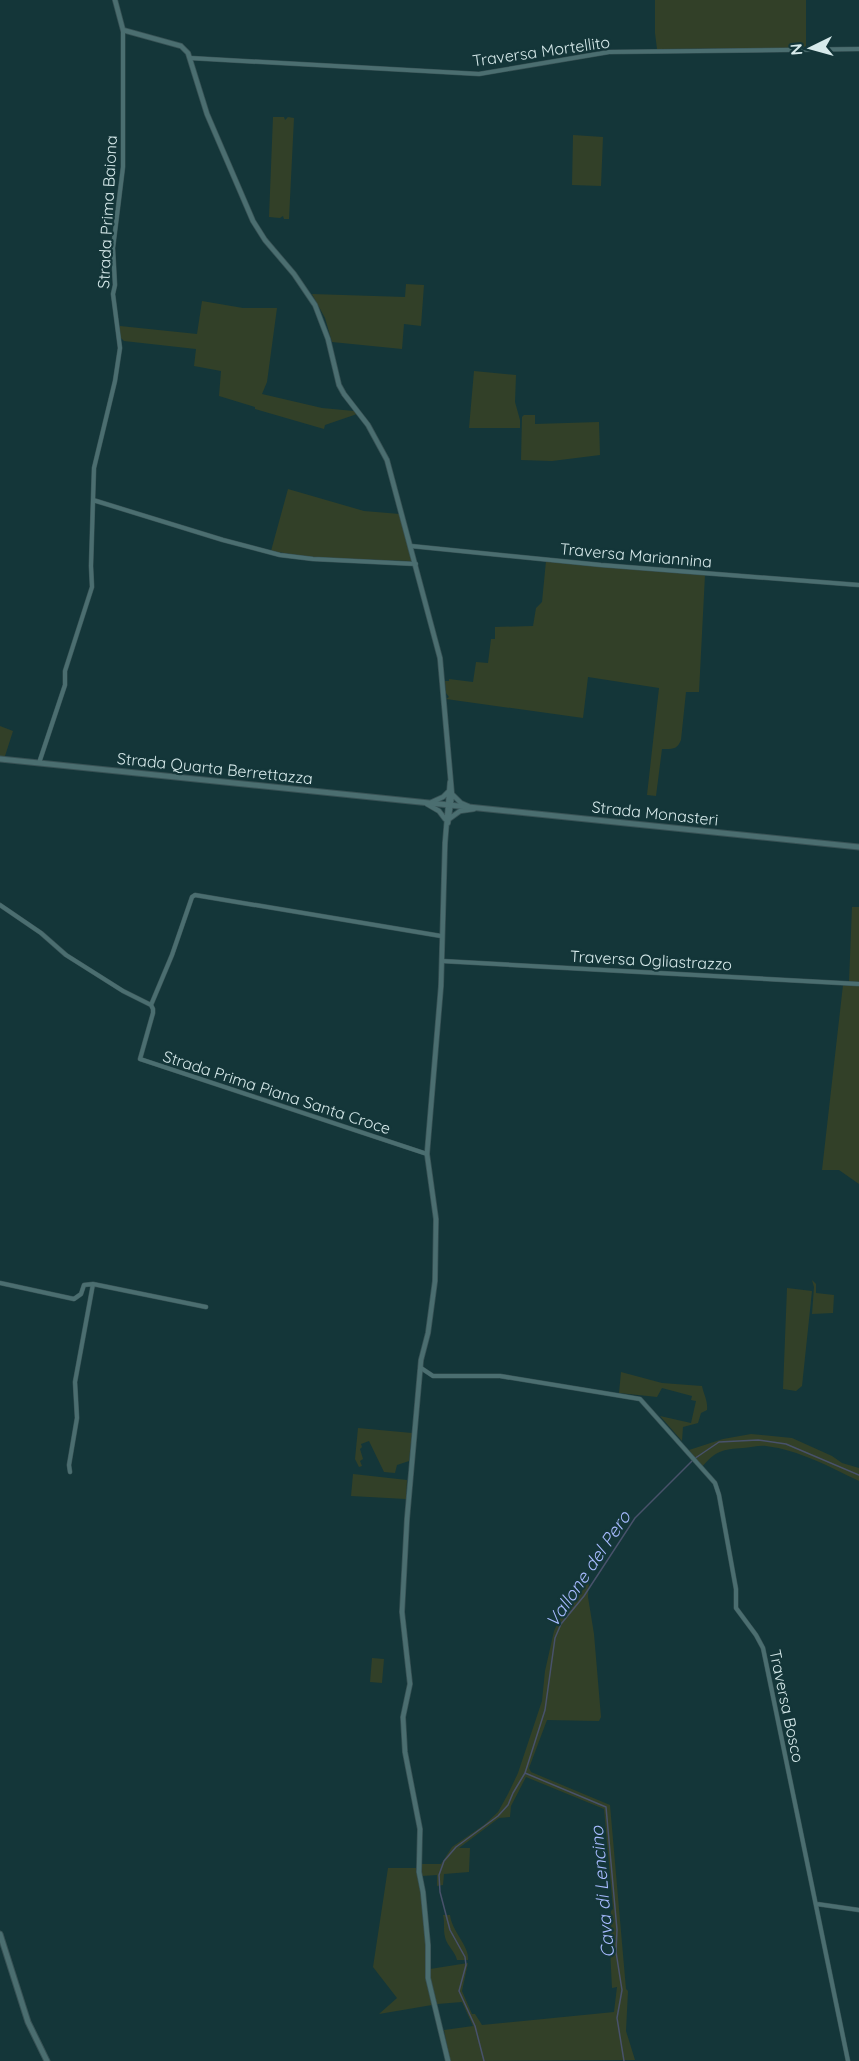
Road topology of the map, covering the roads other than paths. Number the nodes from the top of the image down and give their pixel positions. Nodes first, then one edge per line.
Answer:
1 (115, 0) edge
2 (123, 30) junction
3 (859, 49) edge
4 (190, 58) junction
5 (93, 501) junction
6 (411, 546) junction
7 (416, 564) junction
8 (859, 585) edge
9 (0, 759) edge
10 (39, 763) junction
11 (451, 793) junction
12 (427, 804) junction
13 (449, 805) junction
14 (476, 808) junction
15 (447, 820) junction
16 (859, 847) edge
17 (0, 905) edge
18 (441, 936) junction
19 (442, 961) junction
20 (859, 984) edge
21 (151, 1005) junction
22 (426, 1154) junction
23 (0, 1283) edge
24 (93, 1284) junction
25 (206, 1307) dead end
26 (420, 1367) junction
27 (70, 1472) dead end
28 (817, 1904) junction
29 (859, 1910) edge
30 (0, 1934) edge
31 (46, 2061) edge
32 (448, 2061) edge
33 (848, 2061) edge

1 - 2 street
2 - 4 street
2 - 5 street, Strada Prima Baiona
3 - 4 street, Traversa Mortellito
4 - 6 street
5 - 7 street
5 - 10 street, Strada Prima Baiona
6 - 7 street
6 - 8 street, Traversa Mariannina
7 - 11 street
9 - 10 main road, Strada Quarta Berrettazza
10 - 12 main road, Strada Quarta Berrettazza
11 - 12 street
11 - 13 street
11 - 14 street
12 - 13 main road, Strada Quarta Berrettazza
12 - 15 street
13 - 14 main road, Strada Monasteri
13 - 15 street
14 - 15 street
14 - 16 main road, Strada Monasteri
15 - 18 street
17 - 21 street
18 - 19 street
18 - 21 street, Strada Prima Piana Santa Croce
19 - 20 street, Traversa Ogliastrazzo
19 - 22 street
21 - 22 street, Strada Prima Piana Santa Croce
22 - 26 street
23 - 24 street
24 - 25 street
24 - 27 street
26 - 28 street, Traversa Bosco
26 - 32 street
28 - 29 street
28 - 33 street, Traversa Bosco
30 - 31 main road

